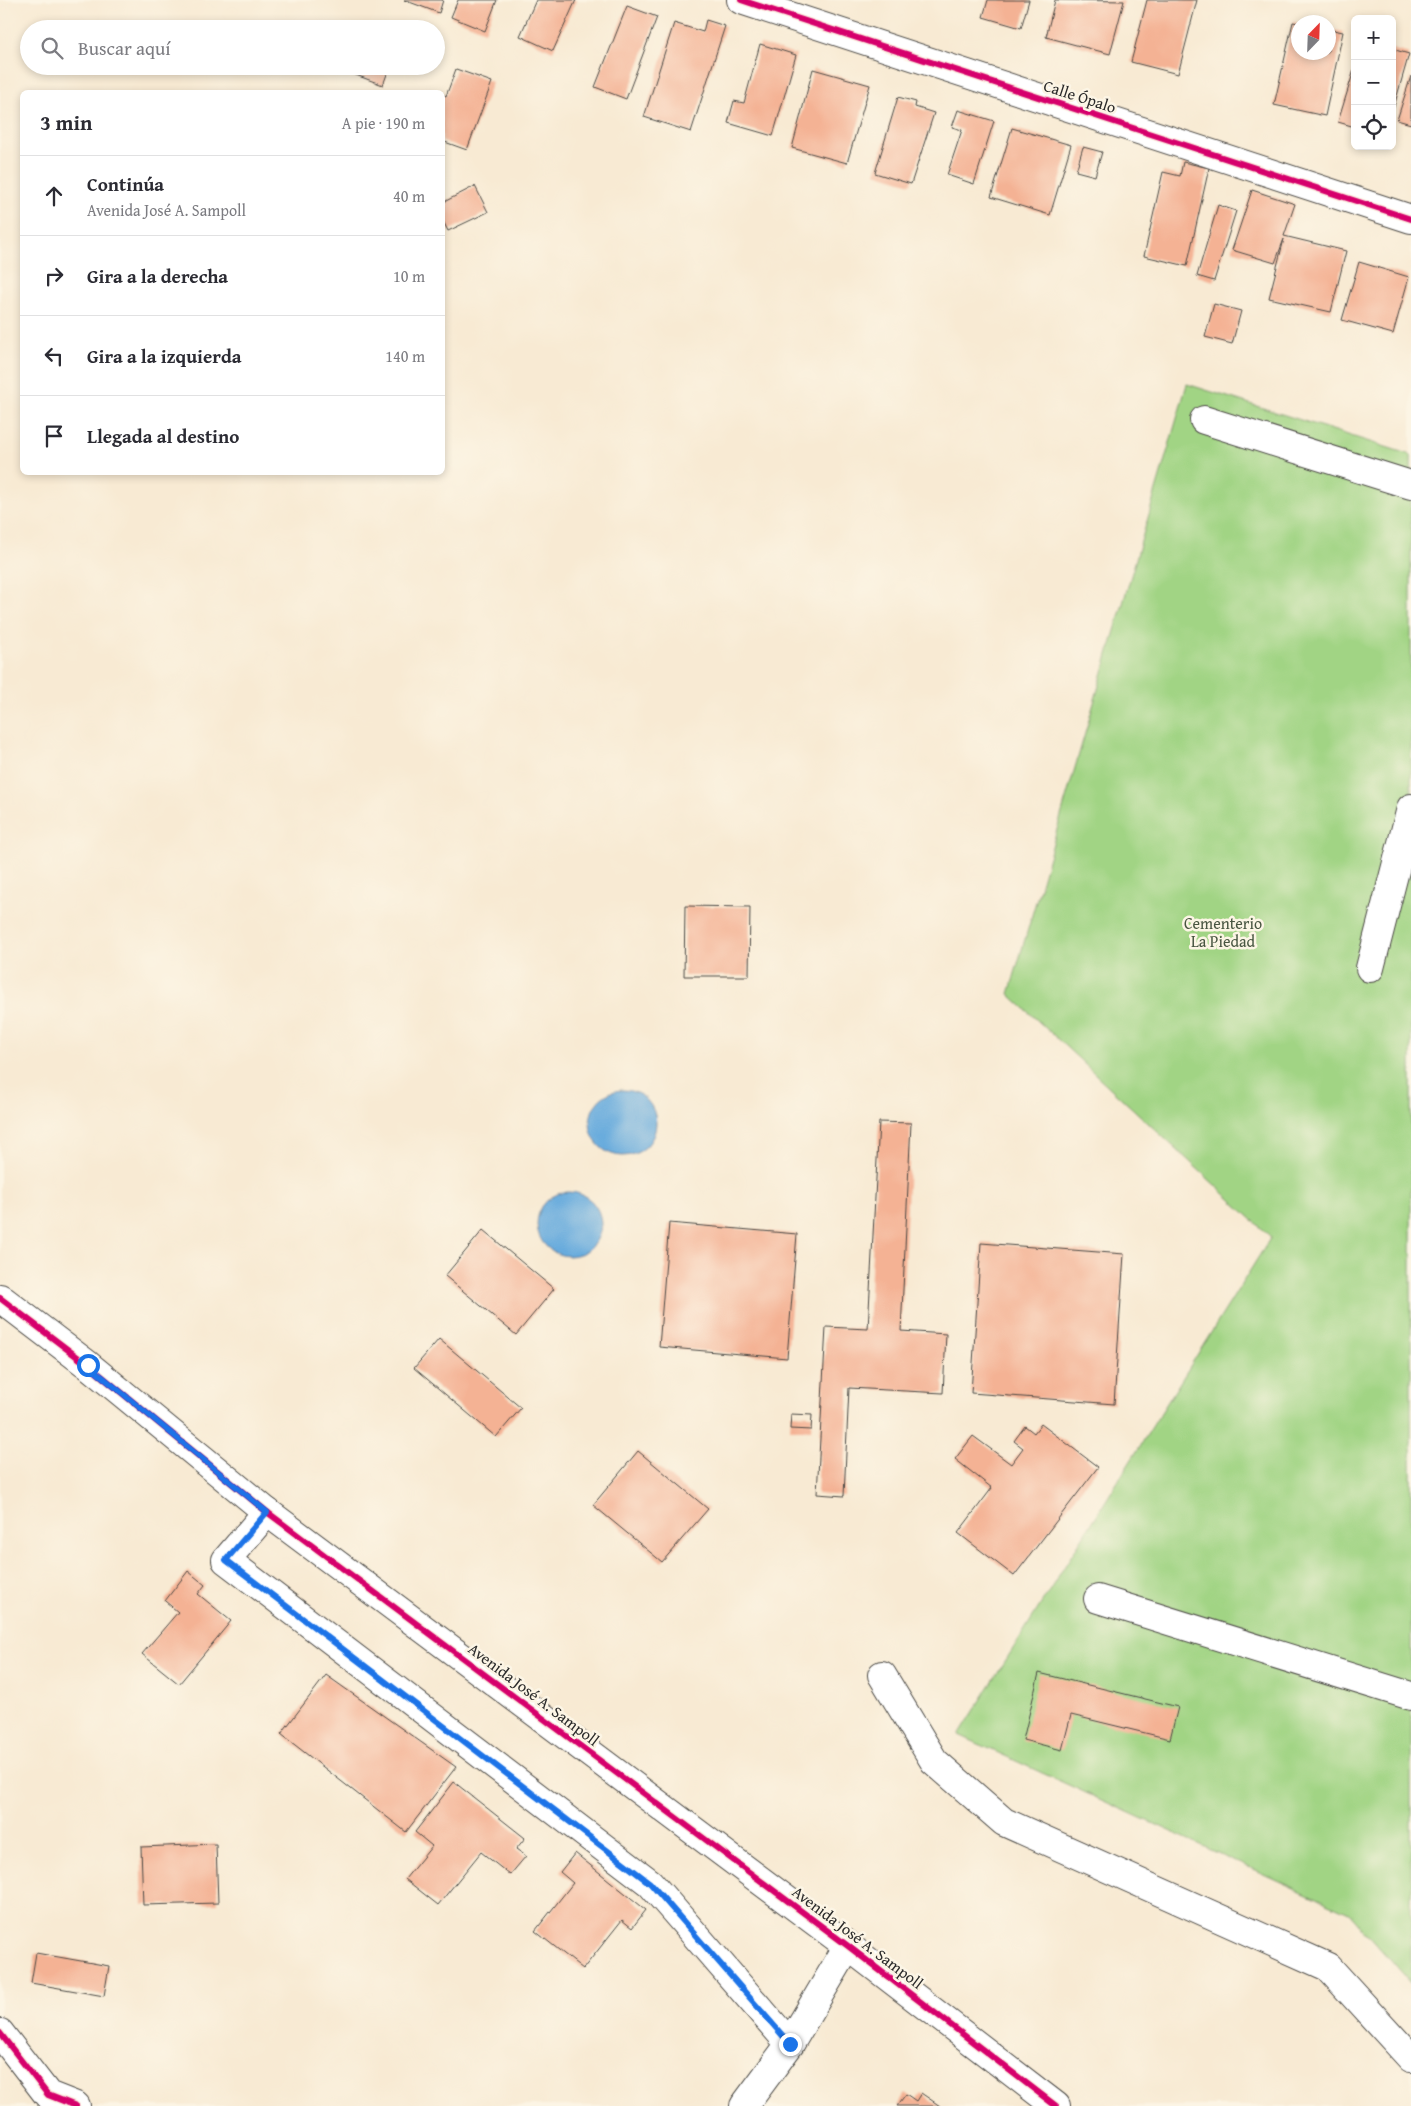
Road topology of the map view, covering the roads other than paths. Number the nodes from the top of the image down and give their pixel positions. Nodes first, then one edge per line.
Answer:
1 (741, 0) edge
2 (1411, 219) edge
3 (1204, 420) dead end
4 (1411, 485) edge
5 (1411, 808) edge
6 (1370, 968) dead end
7 (0, 1298) edge
8 (267, 1512) junction
9 (1098, 1599) dead end
10 (882, 1675) dead end
11 (1411, 1696) edge
12 (848, 1946) junction
13 (0, 2033) edge
14 (790, 2044) junction
15 (1411, 2058) edge
16 (76, 2106) edge
17 (744, 2106) edge
18 (1056, 2106) edge

1 - 2 street, Calle Ópalo
3 - 4 street
5 - 6 street
7 - 8 street, Avenida José A. Sampoll
8 - 12 street, Avenida José A. Sampoll
8 - 14 street
9 - 11 street
10 - 15 street
12 - 14 street
12 - 18 street, Avenida José A. Sampoll
13 - 16 street
14 - 17 street

